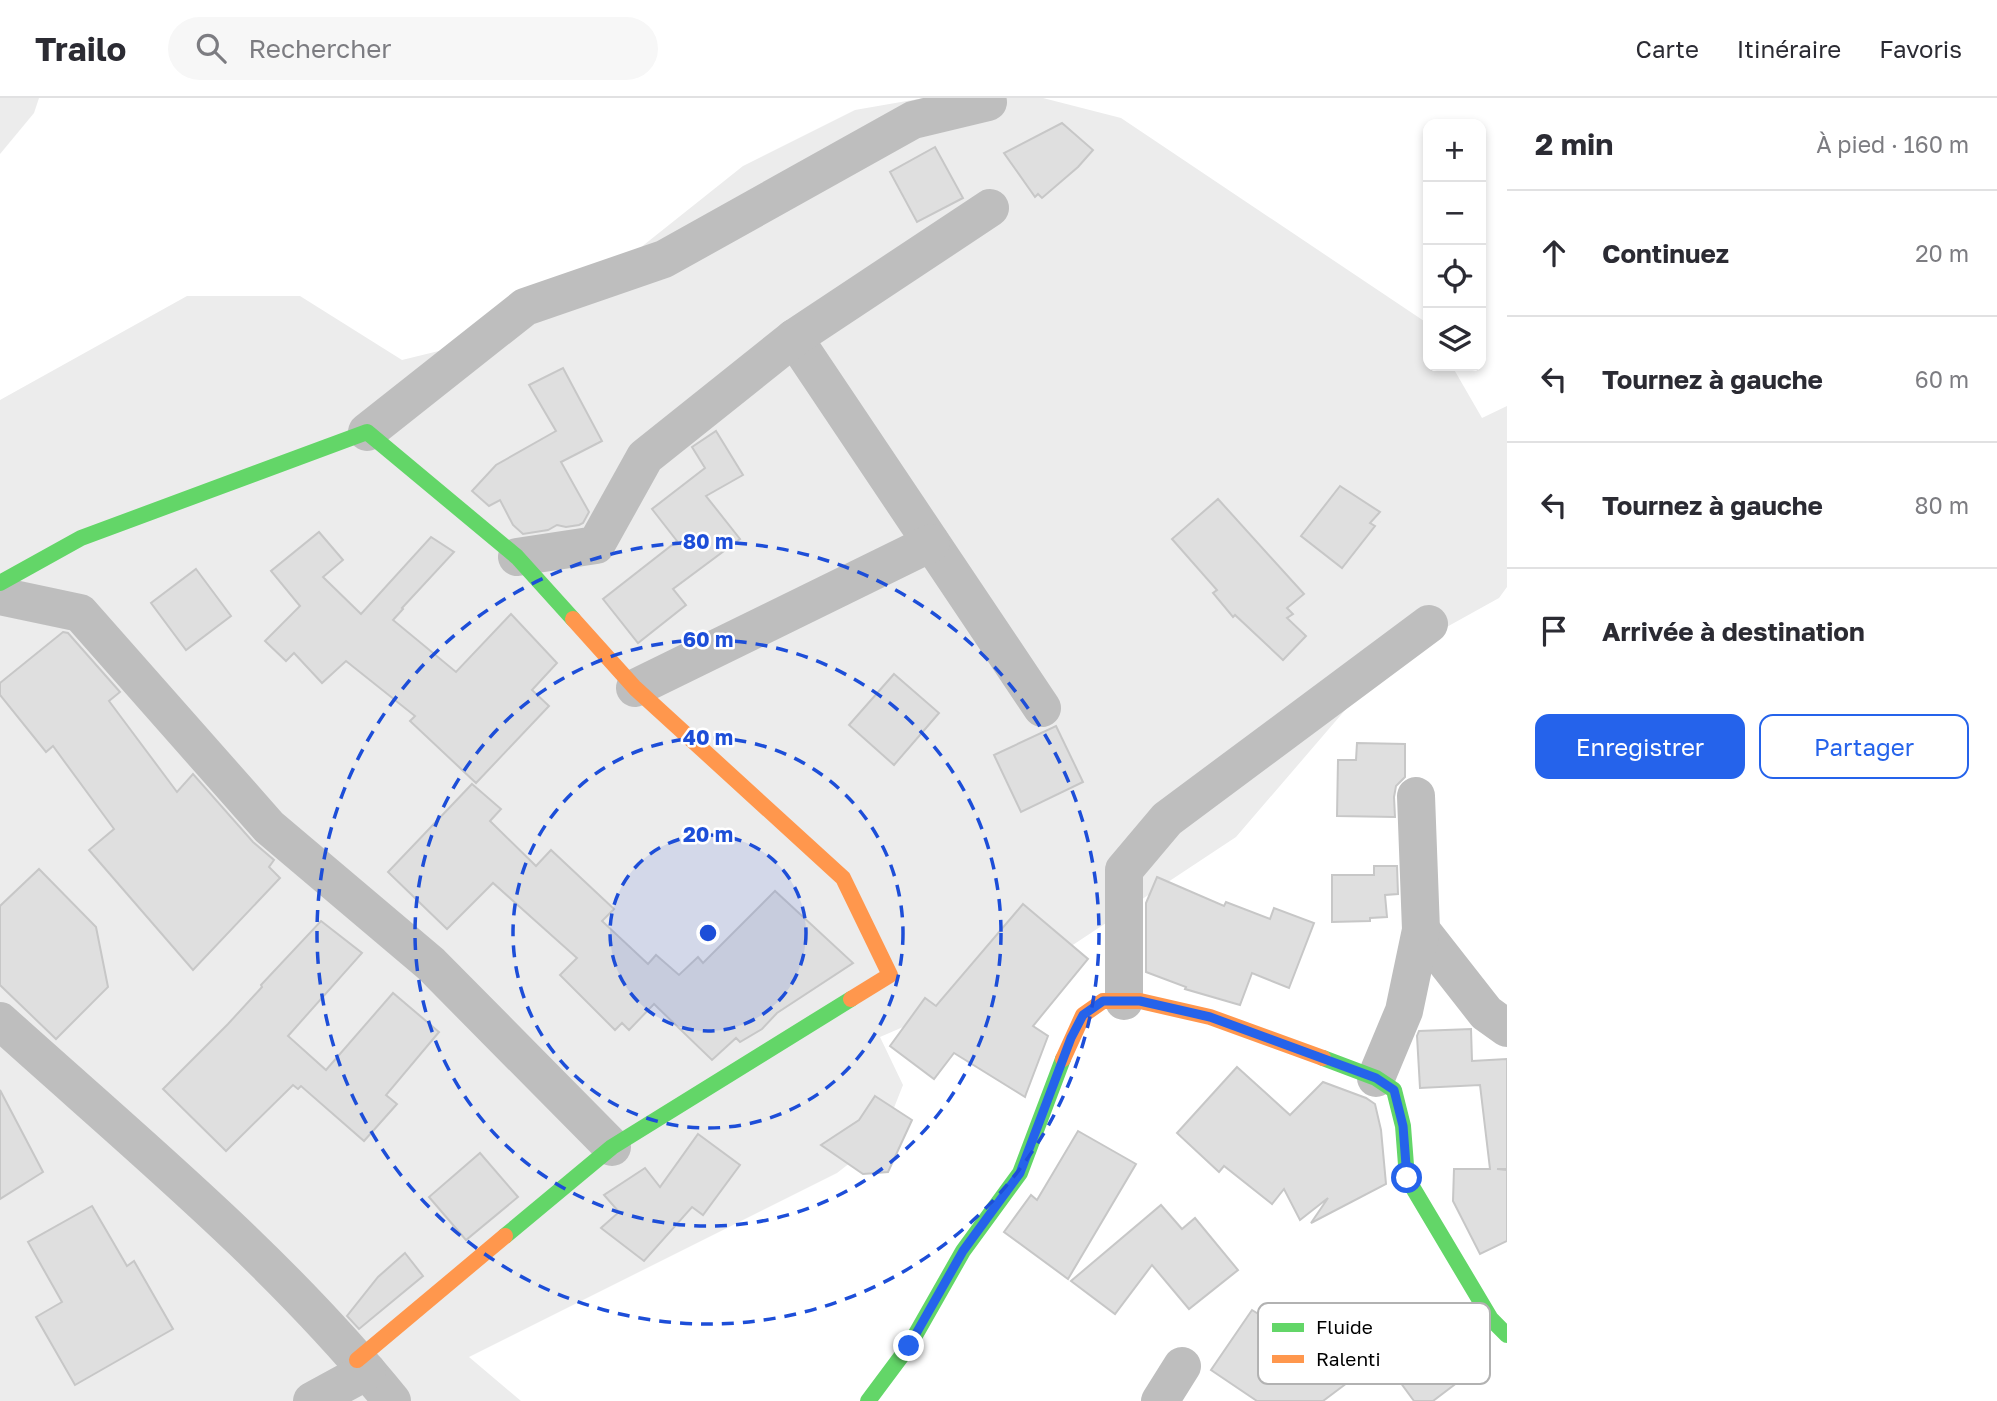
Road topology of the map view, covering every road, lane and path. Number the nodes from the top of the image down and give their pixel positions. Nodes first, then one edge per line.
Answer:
1 (988, 103) dead end
2 (989, 208) dead end
3 (794, 338) junction
4 (368, 432) junction
5 (931, 543) junction
6 (517, 557) junction
7 (0, 583) edge
8 (0, 596) edge
9 (1429, 624) dead end
10 (635, 688) junction
11 (1042, 708) dead end
12 (1416, 796) dead end
13 (1421, 930) junction
14 (1124, 1001) junction
15 (0, 1021) edge
16 (1507, 1028) edge
17 (1376, 1078) junction
18 (612, 1147) junction
19 (1481, 1303) edge
20 (1490, 1317) edge
21 (1507, 1335) edge
22 (362, 1366) junction
23 (1182, 1366) dead end
24 (312, 1401) edge
25 (392, 1401) edge
26 (869, 1401) edge
27 (1160, 1401) edge

1 - 4 street
2 - 3 street
3 - 5 street
3 - 6 street
4 - 6 street
4 - 7 street
5 - 10 street
5 - 11 street
6 - 10 street
8 - 18 street
9 - 14 street
10 - 18 street
12 - 13 street
13 - 16 street
13 - 17 street
14 - 17 street
14 - 26 street
15 - 22 street
17 - 19 street
18 - 22 street
20 - 21 street
22 - 24 street
22 - 25 street
23 - 27 street

